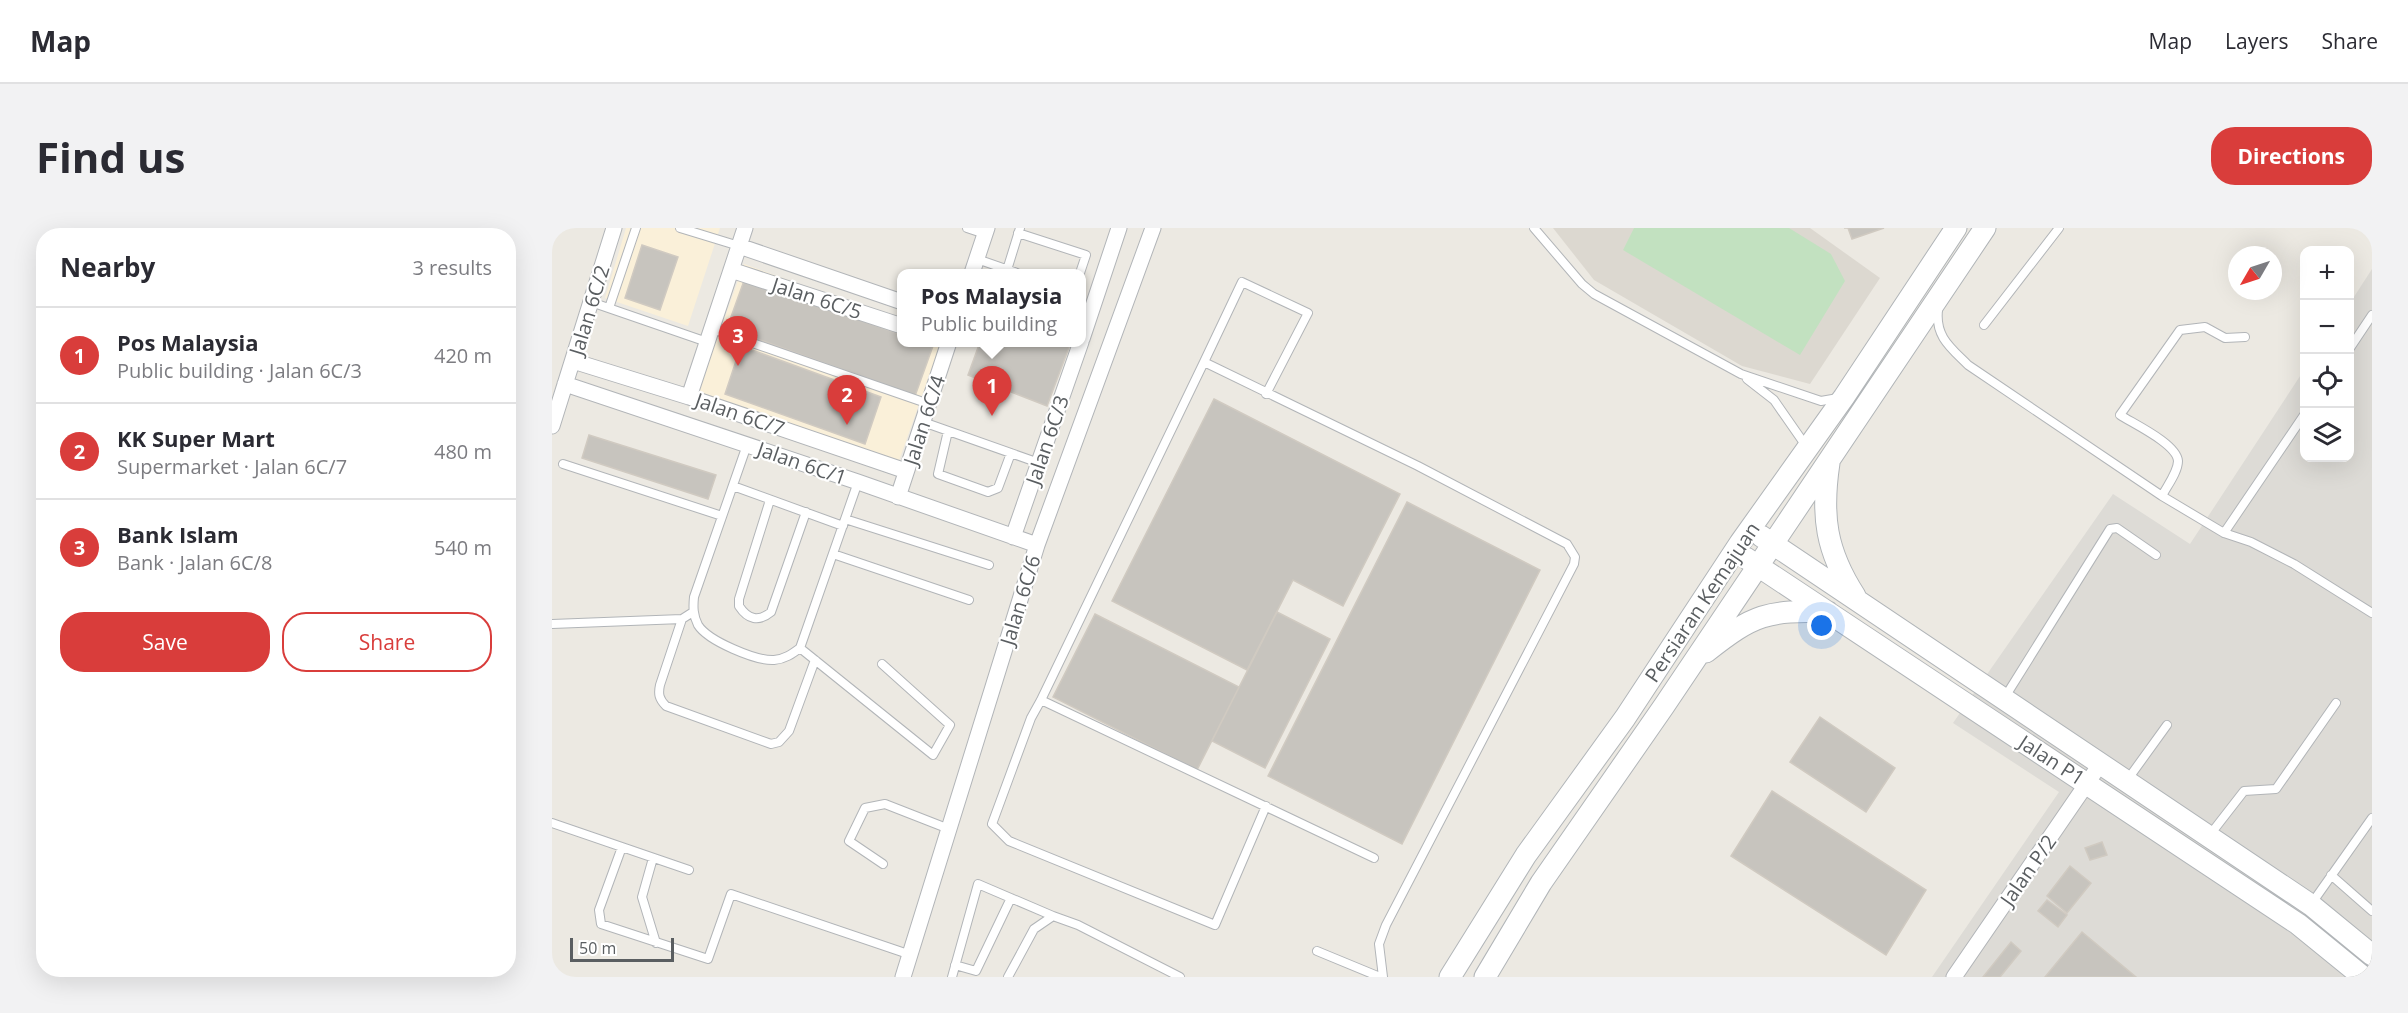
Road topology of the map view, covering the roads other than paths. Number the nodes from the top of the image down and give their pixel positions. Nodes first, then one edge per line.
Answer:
1 (614, 228) edge
2 (636, 228) edge
3 (680, 228) edge
4 (745, 228) edge
5 (967, 228) edge
6 (1119, 228) edge
7 (1153, 228) edge
8 (1534, 228) edge
9 (1956, 228) edge
10 (1985, 228) edge
11 (2059, 228) edge
12 (1019, 230) edge
13 (986, 231) edge
14 (739, 246) junction
15 (975, 266) edge
16 (999, 269) edge
17 (1007, 269) edge
18 (1081, 269) edge
19 (731, 270) junction
20 (1940, 294) junction
21 (897, 300) edge
22 (591, 302) junction
23 (609, 308) junction
24 (2372, 315) edge
25 (1086, 323) edge
26 (897, 324) edge
27 (1984, 325) dead end
28 (710, 336) junction
29 (2245, 337) dead end
30 (2354, 341) edge
31 (947, 347) edge
32 (1079, 347) edge
33 (573, 361) junction
34 (1204, 362) junction
35 (1741, 374) junction
36 (566, 384) junction
37 (1266, 394) junction
38 (689, 397) junction
39 (1844, 397) junction
40 (929, 404) junction
41 (2300, 420) edge
42 (923, 422) junction
43 (552, 426) edge
44 (948, 431) junction
45 (747, 445) junction
46 (1808, 448) junction
47 (1011, 453) junction
48 (1830, 457) junction
49 (1039, 463) junction
50 (564, 464) dead end
51 (906, 471) junction
52 (858, 482) junction
53 (733, 486) junction
54 (2162, 496) junction
55 (898, 497) junction
56 (770, 500) junction
57 (806, 512) junction
58 (722, 516) junction
59 (844, 523) junction
60 (1750, 529) junction
61 (2224, 533) junction
62 (1013, 537) junction
63 (1772, 544) junction
64 (1037, 545) junction
65 (1735, 551) junction
66 (833, 554) junction
67 (2156, 555) dead end
68 (989, 565) dead end
69 (1758, 565) junction
70 (969, 600) dead end
71 (1859, 602) junction
72 (693, 612) junction
73 (1828, 612) junction
74 (2372, 613) edge
75 (682, 619) junction
76 (552, 624) edge
77 (800, 648) junction
78 (815, 660) junction
79 (882, 664) dead end
80 (1692, 664) junction
81 (2004, 698) junction
82 (1041, 700) junction
83 (2336, 703) dead end
84 (2167, 725) dead end
85 (2101, 763) junction
86 (2127, 780) junction
87 (2087, 783) junction
88 (1266, 806) junction
89 (2372, 819) edge
90 (552, 823) edge
91 (950, 829) junction
92 (2209, 836) junction
93 (622, 847) junction
94 (652, 858) junction
95 (1374, 858) dead end
96 (882, 864) dead end
97 (689, 870) dead end
98 (2331, 875) junction
99 (1011, 898) junction
100 (2311, 905) junction
101 (2372, 911) edge
102 (1053, 916) junction
103 (656, 943) junction
104 (1317, 951) dead end
105 (911, 955) junction
106 (2372, 955) edge
107 (955, 966) junction
108 (903, 977) edge
109 (952, 977) edge
110 (1008, 977) edge
111 (1180, 977) edge
112 (1381, 977) edge
113 (1450, 977) edge
114 (1485, 977) edge
115 (1954, 977) edge
116 (2363, 977) edge

1 - 22 street, Jalan 6C/2
2 - 23 lane
3 - 14 lane
4 - 14 street
5 - 13 lane
6 - 25 street, Jalan 6C/3
7 - 64 street, Jalan 6C/6
8 - 35 lane
9 - 39 main road, Persiaran Kemajuan
10 - 20 main road, Persiaran Kemajuan
11 - 27 lane
12 - 17 lane
12 - 18 lane
13 - 15 street
14 - 19 street
14 - 21 street, Jalan 6C/5
15 - 16 lane
19 - 26 street, Jalan 6C/5
19 - 28 street
20 - 48 main road, Persiaran Kemajuan
20 - 54 lane
22 - 23 lane
22 - 33 street, Jalan 6C/2
23 - 28 lane
24 - 30 lane
28 - 38 street
28 - 40 lane
29 - 54 lane
31 - 40 street, Jalan 6C/4
32 - 49 street, Jalan 6C/3
33 - 36 street, Jalan 6C/2
33 - 38 street, Jalan 6C/7
34 - 37 lane
34 - 37 lane
34 - 82 lane
35 - 39 lane
35 - 46 lane
36 - 43 street, Jalan 6C/2
36 - 45 street, Jalan 6C/1
37 - 112 lane
38 - 51 street, Jalan 6C/7
39 - 46 main road, Persiaran Kemajuan
40 - 42 street, Jalan 6C/4
41 - 61 lane
42 - 44 lane
42 - 51 street, Jalan 6C/4
44 - 47 lane
44 - 47 lane
45 - 52 street, Jalan 6C/1
45 - 53 lane
46 - 60 main road, Persiaran Kemajuan
47 - 49 lane
48 - 63 main road, Persiaran Kemajuan
48 - 71 main road
49 - 62 street, Jalan 6C/3
50 - 58 lane
51 - 55 street, Jalan 6C/4
52 - 55 street, Jalan 6C/1
52 - 59 lane
53 - 56 lane
53 - 58 lane
54 - 61 lane
55 - 62 street, Jalan 6C/1
56 - 57 lane
56 - 57 lane
57 - 59 lane
58 - 72 lane
59 - 66 lane
59 - 68 lane
60 - 63 main road, Jalan P1
60 - 65 main road, Persiaran Kemajuan
61 - 74 lane
62 - 64 street, Jalan 6C/1
63 - 69 main road, Persiaran Kemajuan
63 - 71 main road, Jalan P1
64 - 91 street, Jalan 6C/6
65 - 69 main road, Jalan P1
65 - 113 main road, Persiaran Kemajuan
66 - 70 lane
66 - 77 lane
67 - 81 lane
69 - 73 main road, Jalan P1
69 - 80 main road, Persiaran Kemajuan
71 - 81 main road, Jalan P1
72 - 75 lane
72 - 77 lane
73 - 80 main road
73 - 87 main road, Jalan P1
75 - 76 lane
75 - 78 lane
77 - 78 lane
78 - 79 lane
80 - 114 main road, Persiaran Kemajuan
81 - 85 main road, Jalan P1
82 - 88 lane
82 - 88 lane
83 - 92 lane
84 - 86 lane
85 - 86 main road, Jalan P1
85 - 87 street, Jalan P/2
86 - 92 main road, Jalan P1
87 - 115 street, Jalan P/2
87 - 116 main road, Jalan P1
88 - 95 lane
89 - 98 lane
90 - 93 lane
91 - 96 lane
91 - 105 street, Jalan 6C/6
92 - 100 main road, Jalan P1
93 - 94 lane
93 - 103 lane
94 - 97 lane
94 - 103 lane
98 - 100 lane
98 - 101 lane
99 - 102 lane
99 - 107 lane
99 - 107 lane
100 - 106 main road, Jalan P1
102 - 110 lane
102 - 111 lane
103 - 105 lane
104 - 112 lane
105 - 108 street, Jalan 6C/6
107 - 109 lane

